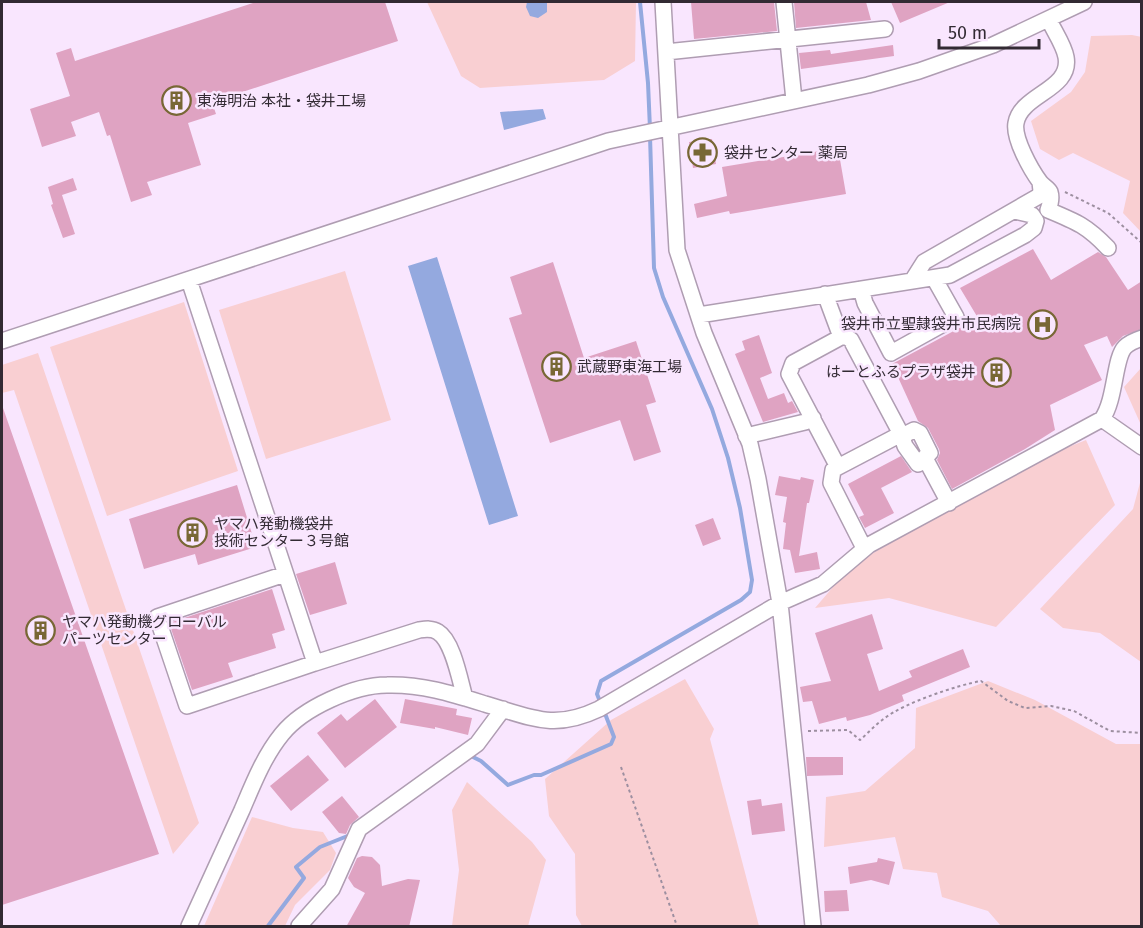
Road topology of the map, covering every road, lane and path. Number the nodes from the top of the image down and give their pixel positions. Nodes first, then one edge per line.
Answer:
1 (663, 2) edge
2 (784, 2) edge
3 (1084, 2) edge
4 (1048, 20) junction
5 (885, 29) dead end
6 (789, 39) junction
7 (666, 52) junction
8 (794, 100) junction
9 (669, 127) junction
10 (1045, 187) junction
11 (1048, 210) junction
12 (1016, 211) junction
13 (1036, 221) junction
14 (1142, 243) edge
15 (1108, 248) dead end
16 (934, 278) junction
17 (189, 280) junction
18 (912, 281) junction
19 (861, 289) junction
20 (825, 294) junction
21 (699, 315) junction
22 (841, 337) junction
23 (1142, 338) edge
24 (2, 341) edge
25 (813, 418) junction
26 (1102, 419) junction
27 (901, 435) junction
28 (746, 436) junction
29 (1142, 447) edge
30 (838, 467) junction
31 (949, 503) junction
32 (864, 548) junction
33 (285, 574) junction
34 (780, 603) junction
35 (315, 663) junction
36 (465, 698) junction
37 (503, 709) junction
38 (793, 731) junction
39 (1142, 733) edge
40 (621, 767) dead end
41 (189, 927) edge
42 (298, 927) edge
43 (676, 927) edge
44 (813, 927) edge

1 - 7 street
2 - 6 street
3 - 4 street
4 - 8 street
4 - 10 street
5 - 6 street
6 - 7 street
6 - 8 street
7 - 9 street
8 - 9 street
9 - 17 street
9 - 21 street
10 - 11 street
10 - 12 street
10 - 14 path
11 - 13 street
11 - 15 street
12 - 13 street
12 - 18 street
13 - 16 street
16 - 18 street
16 - 19 street
17 - 24 street
17 - 33 street
18 - 19 street
19 - 20 street
20 - 21 street
20 - 22 street
21 - 28 street
22 - 25 street
22 - 27 street
23 - 26 street
25 - 28 street
25 - 30 street
26 - 29 street
26 - 31 street
27 - 30 street
27 - 31 street
28 - 34 street
30 - 32 street
31 - 32 street
32 - 34 street
33 - 35 street
33 - 35 street
34 - 37 street
34 - 38 street
35 - 36 street
36 - 37 street
36 - 41 street
37 - 42 street
38 - 39 path
38 - 44 street
40 - 43 path

